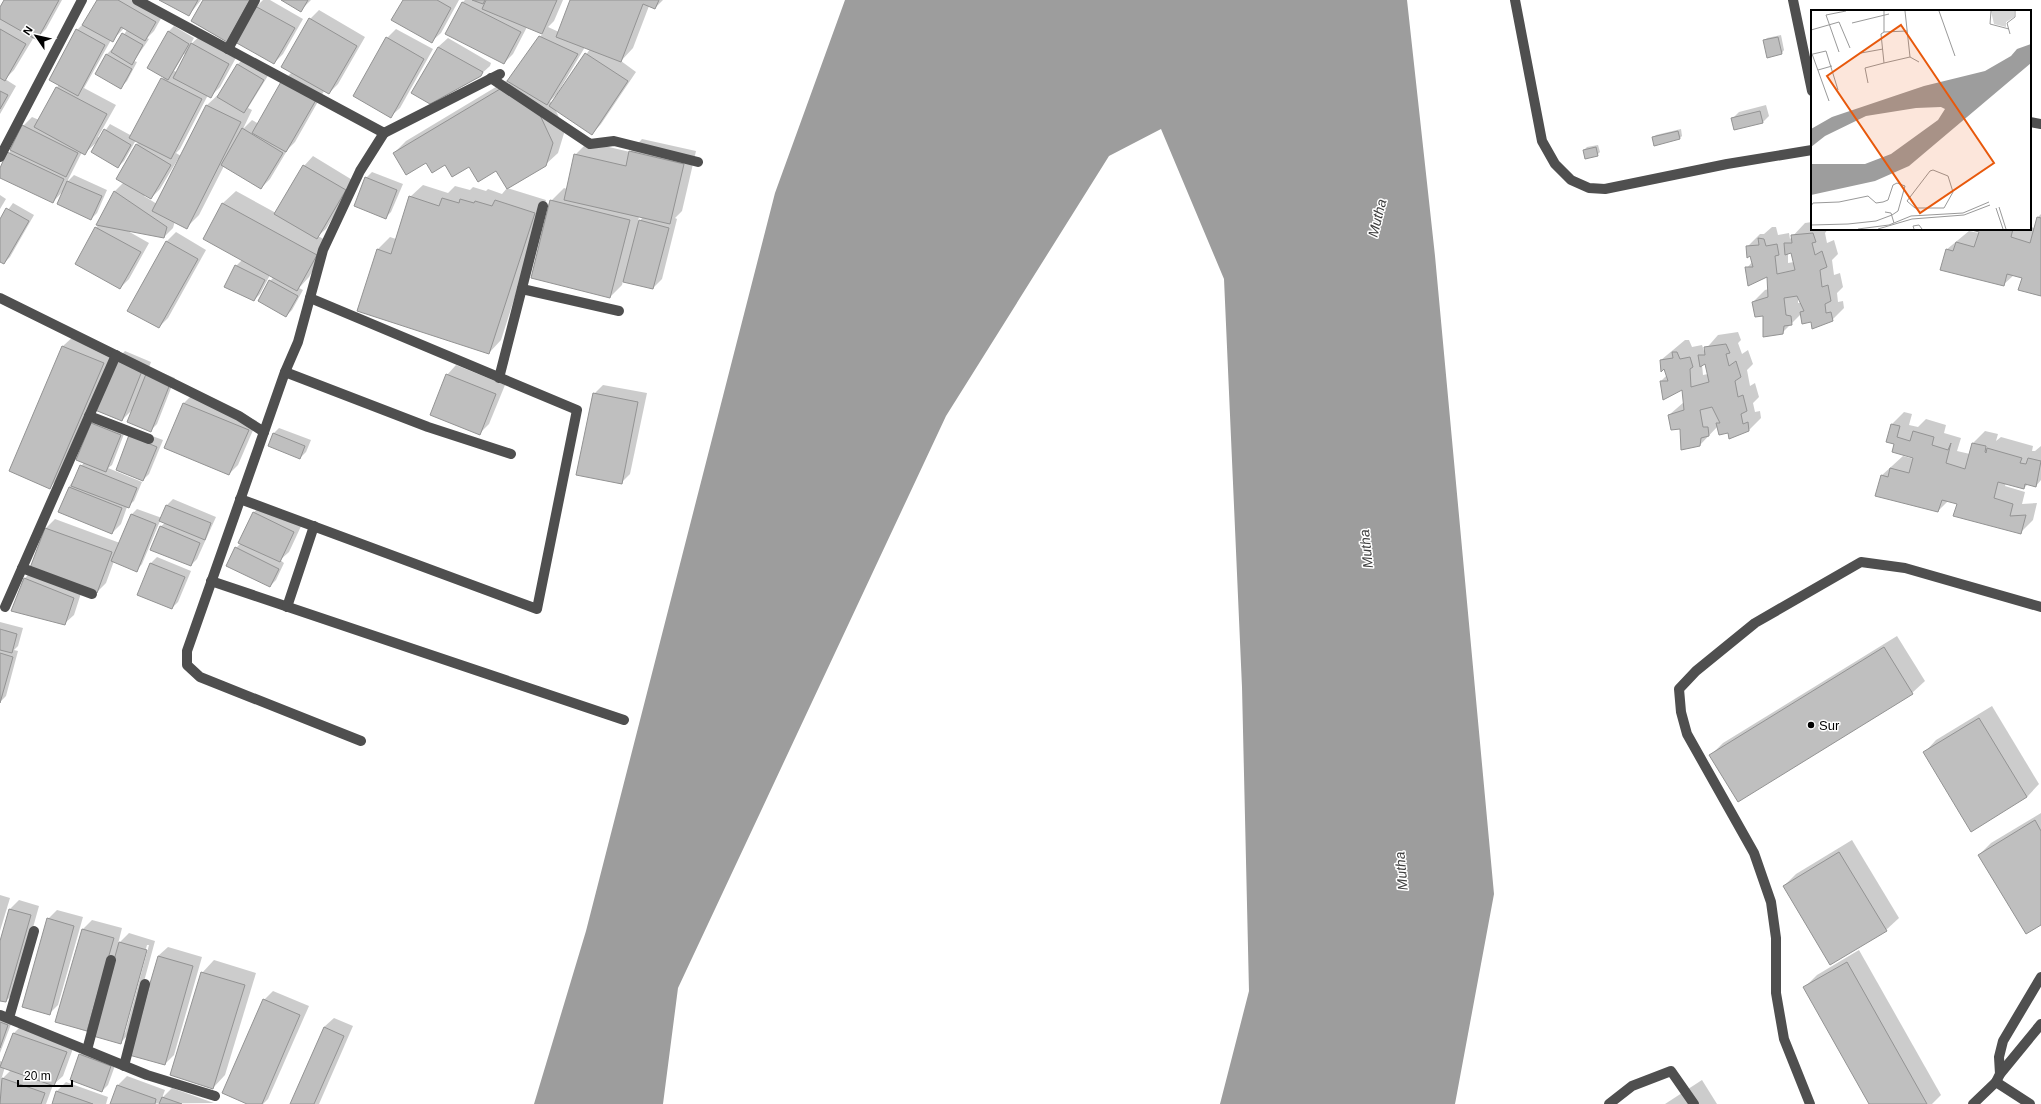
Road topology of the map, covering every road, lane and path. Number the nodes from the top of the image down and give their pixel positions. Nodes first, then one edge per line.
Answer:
1 (82, 0) edge
2 (137, 0) edge
3 (256, 0) edge
4 (1515, 0) edge
5 (1793, 0) edge
6 (228, 49) junction
7 (1811, 86) edge
8 (2031, 122) edge
9 (2041, 124) edge
10 (384, 133) junction
11 (1811, 150) edge
12 (0, 157) edge
13 (698, 162) dead end
14 (543, 206) dead end
15 (522, 289) junction
16 (0, 298) edge
17 (310, 298) junction
18 (618, 311) dead end
19 (116, 355) junction
20 (285, 372) junction
21 (499, 378) junction
22 (89, 416) junction
23 (264, 432) junction
24 (149, 439) dead end
25 (511, 454) dead end
26 (240, 499) junction
27 (314, 526) junction
28 (22, 568) junction
29 (211, 581) junction
30 (92, 594) dead end
31 (5, 607) dead end
32 (287, 607) junction
33 (2041, 607) edge
34 (624, 720) dead end
35 (361, 741) dead end
36 (34, 931) dead end
37 (111, 960) dead end
38 (2041, 977) edge
39 (145, 984) dead end
40 (5, 1017) edge
41 (2041, 1024) edge
42 (87, 1050) junction
43 (124, 1066) junction
44 (1998, 1078) junction
45 (215, 1096) dead end
46 (1976, 1103) edge
47 (1609, 1104) edge
48 (1694, 1104) edge
49 (1810, 1104) edge
50 (2030, 1104) edge

1 - 12 street
2 - 6 street
3 - 6 street
4 - 11 street
5 - 7 street
6 - 10 street
8 - 9 street
10 - 13 street
10 - 17 street
14 - 15 street
15 - 18 street
15 - 21 street
16 - 19 street
17 - 20 street
17 - 21 street
19 - 22 street
19 - 23 street
20 - 23 street
20 - 25 street
21 - 27 street
22 - 24 street
22 - 28 street
23 - 26 street
26 - 27 street
26 - 29 street
27 - 32 street
28 - 30 street
28 - 31 street
29 - 32 street
29 - 35 street
32 - 34 street
33 - 49 street
36 - 40 street
37 - 42 street
38 - 44 street
39 - 43 street
40 - 42 street
41 - 44 street
42 - 43 street
43 - 45 street
44 - 46 street
44 - 50 street
47 - 48 street

